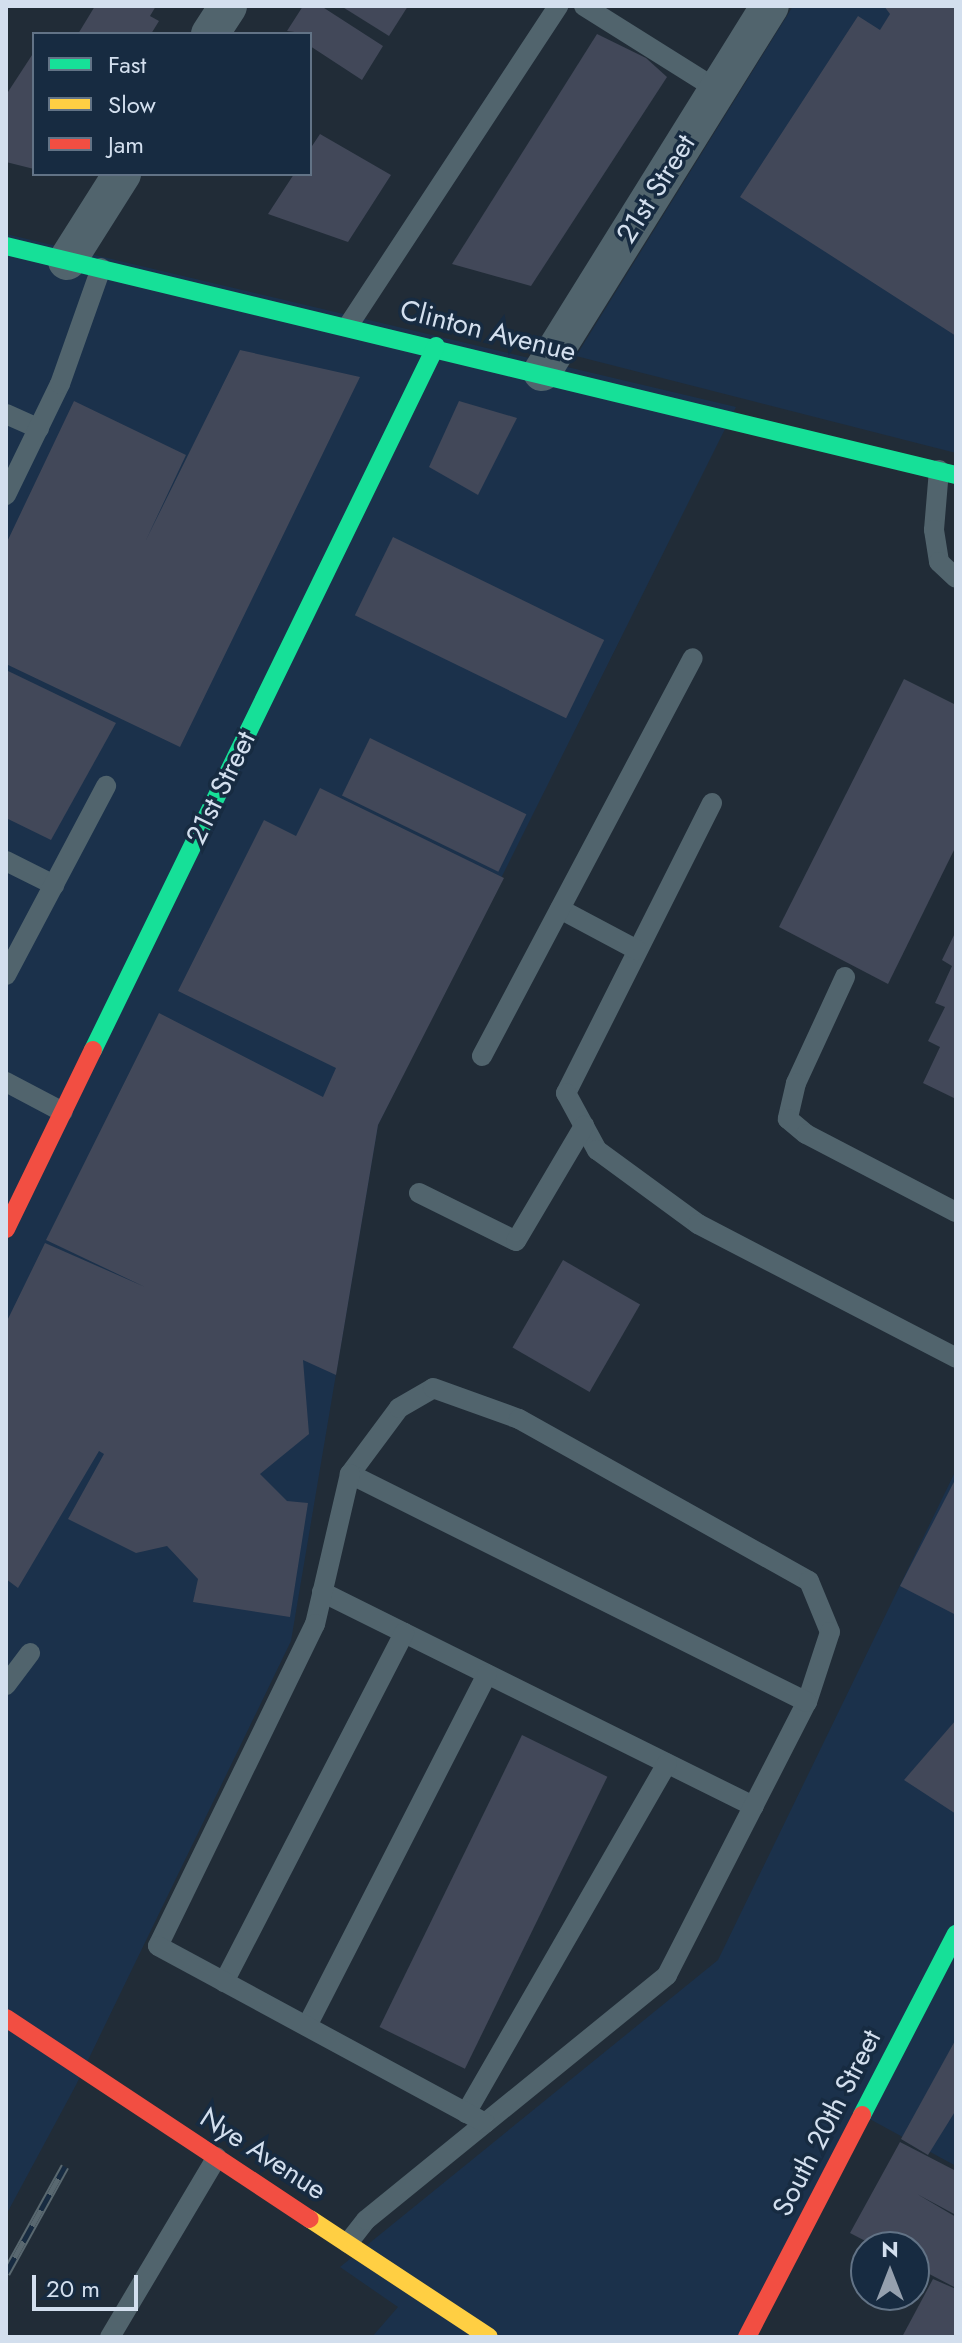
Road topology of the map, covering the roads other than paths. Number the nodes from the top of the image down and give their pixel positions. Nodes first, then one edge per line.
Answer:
1 (228, 6) edge
2 (558, 6) edge
3 (584, 6) edge
4 (770, 6) edge
5 (211, 32) edge
6 (718, 90) junction
7 (121, 176) edge
8 (6, 246) edge
9 (84, 264) junction
10 (348, 326) junction
11 (436, 346) junction
12 (542, 372) junction
13 (6, 414) edge
14 (39, 429) junction
15 (947, 472) edge
16 (6, 495) edge
17 (956, 578) edge
18 (693, 658) dead end
19 (106, 786) dead end
20 (712, 803) dead end
21 (6, 861) edge
22 (54, 885) junction
23 (560, 909) junction
24 (637, 950) junction
25 (6, 973) edge
26 (845, 977) dead end
27 (482, 1056) dead end
28 (6, 1082) edge
29 (63, 1112) junction
30 (584, 1126) junction
31 (419, 1193) dead end
32 (956, 1212) edge
33 (6, 1229) edge
34 (956, 1358) edge
35 (350, 1474) junction
36 (322, 1592) junction
37 (404, 1633) junction
38 (30, 1653) dead end
39 (487, 1674) junction
40 (6, 1685) edge
41 (807, 1702) junction
42 (667, 1764) junction
43 (754, 1806) junction
44 (956, 1934) edge
45 (224, 1982) junction
46 (6, 2018) edge
47 (307, 2026) junction
48 (466, 2113) junction
49 (485, 2123) junction
50 (217, 2157) junction
51 (348, 2243) junction
52 (110, 2337) edge
53 (489, 2337) edge
54 (747, 2337) edge

1 - 5 street
2 - 10 lane
3 - 6 lane
4 - 6 street, 21st Street
6 - 12 street, 21st Street
7 - 9 street
8 - 9 street, Clinton Avenue
9 - 10 street, Clinton Avenue
9 - 14 lane
10 - 11 street, Clinton Avenue
11 - 12 street, Clinton Avenue
11 - 29 street, 21st Street
12 - 15 street, Clinton Avenue
13 - 14 lane
14 - 16 lane
15 - 17 lane
18 - 23 lane
19 - 22 lane
20 - 24 lane
21 - 22 lane
22 - 25 lane
23 - 24 lane
23 - 27 lane
24 - 30 lane
26 - 32 lane
28 - 29 lane
29 - 33 street, 21st Street
30 - 31 lane
30 - 34 lane
35 - 36 lane
35 - 41 lane
35 - 41 lane
36 - 37 lane
36 - 45 lane
37 - 39 lane
37 - 45 lane
38 - 40 lane
39 - 42 lane
39 - 47 lane
41 - 43 lane
42 - 43 lane
42 - 48 lane
43 - 49 lane
44 - 54 street, South 20th Street
45 - 47 lane
46 - 50 street, Nye Avenue
47 - 48 lane
48 - 49 lane
49 - 51 lane
50 - 51 street, Nye Avenue
50 - 52 lane
51 - 53 street, Nye Avenue

